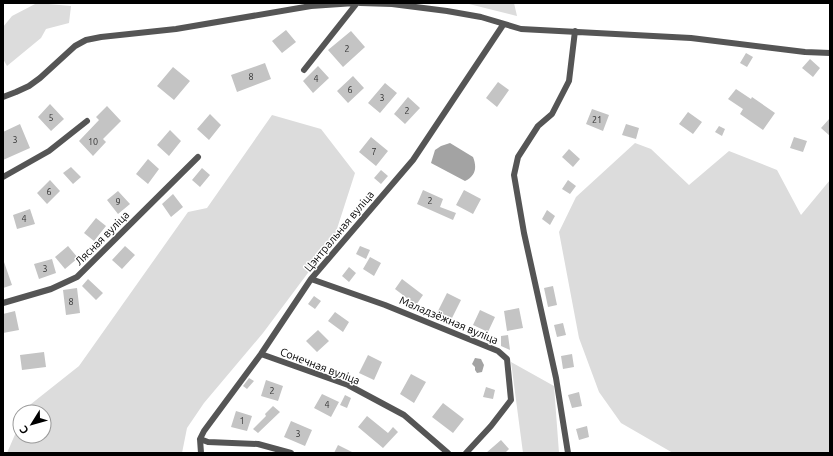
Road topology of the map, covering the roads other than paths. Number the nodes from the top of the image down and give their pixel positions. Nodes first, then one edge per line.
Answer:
1 (356, 3) edge
2 (360, 3) edge
3 (503, 25) junction
4 (575, 31) junction
5 (830, 53) edge
6 (304, 70) dead end
7 (3, 97) edge
8 (86, 121) dead end
9 (198, 157) dead end
10 (3, 177) edge
11 (311, 279) junction
12 (3, 302) edge
13 (261, 354) junction
14 (200, 440) junction
15 (201, 453) edge
16 (290, 453) edge
17 (448, 453) edge
18 (466, 453) edge
19 (568, 453) edge

1 - 6 street
1 - 7 street
2 - 3 street
3 - 4 street
3 - 11 street, Цэнтральная вуліца
4 - 5 street
4 - 19 street
8 - 10 street
9 - 12 street, Лясная вуліца
11 - 13 street, Цэнтральная вуліца
11 - 18 street, Маладзёжная вуліца
13 - 14 street, Цэнтральная вуліца
13 - 17 street, Сонечная вуліца
14 - 15 street
14 - 16 street

